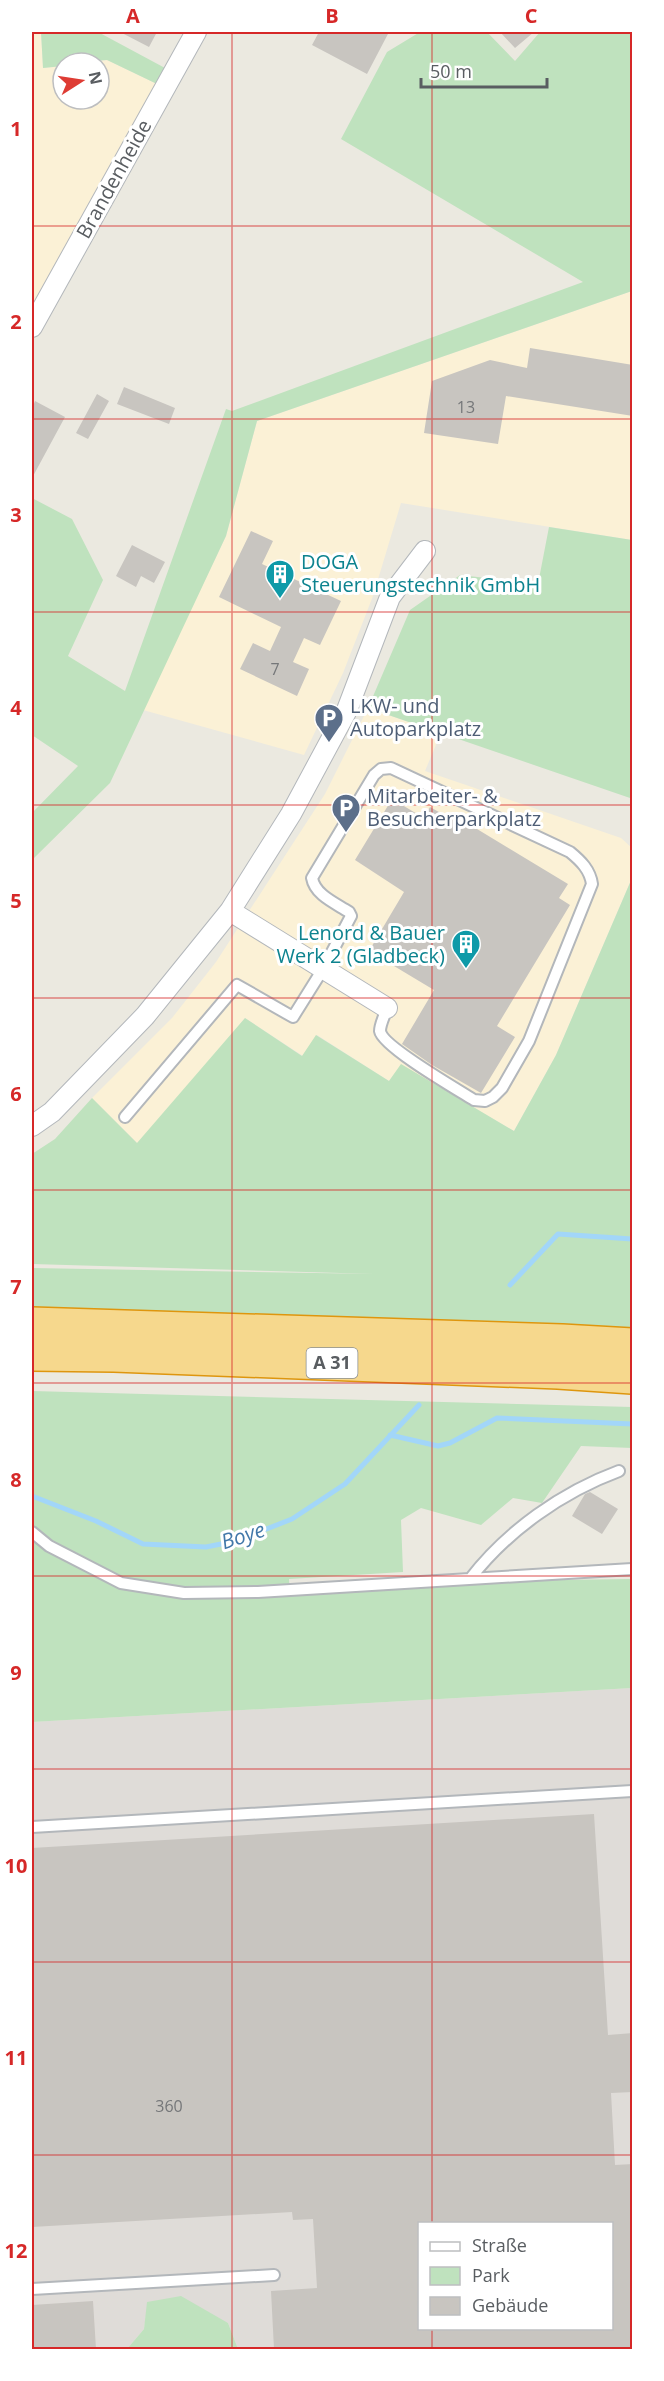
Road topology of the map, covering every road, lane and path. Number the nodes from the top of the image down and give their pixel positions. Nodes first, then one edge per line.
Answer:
1 (196, 32) edge
2 (32, 327) edge
3 (425, 551) dead end
4 (230, 911) junction
5 (323, 969) junction
6 (387, 1008) joint
7 (125, 1117) dead end
8 (32, 1126) edge
9 (32, 1324) edge
10 (633, 1345) edge
11 (32, 1354) edge
12 (633, 1377) edge
13 (619, 1471) dead end
14 (32, 1532) edge
15 (633, 1569) edge
16 (470, 1579) junction
17 (633, 1791) edge
18 (32, 1827) edge
19 (274, 2275) dead end
20 (32, 2289) edge

1 - 2 street, Brandenheide
3 - 4 street
4 - 5 street
4 - 8 street
5 - 6 street
5 - 6 lane
5 - 7 lane
9 - 10 highway, A 31
11 - 12 highway, A 31
13 - 16 lane
14 - 16 lane
15 - 16 lane
17 - 18 lane
19 - 20 lane

